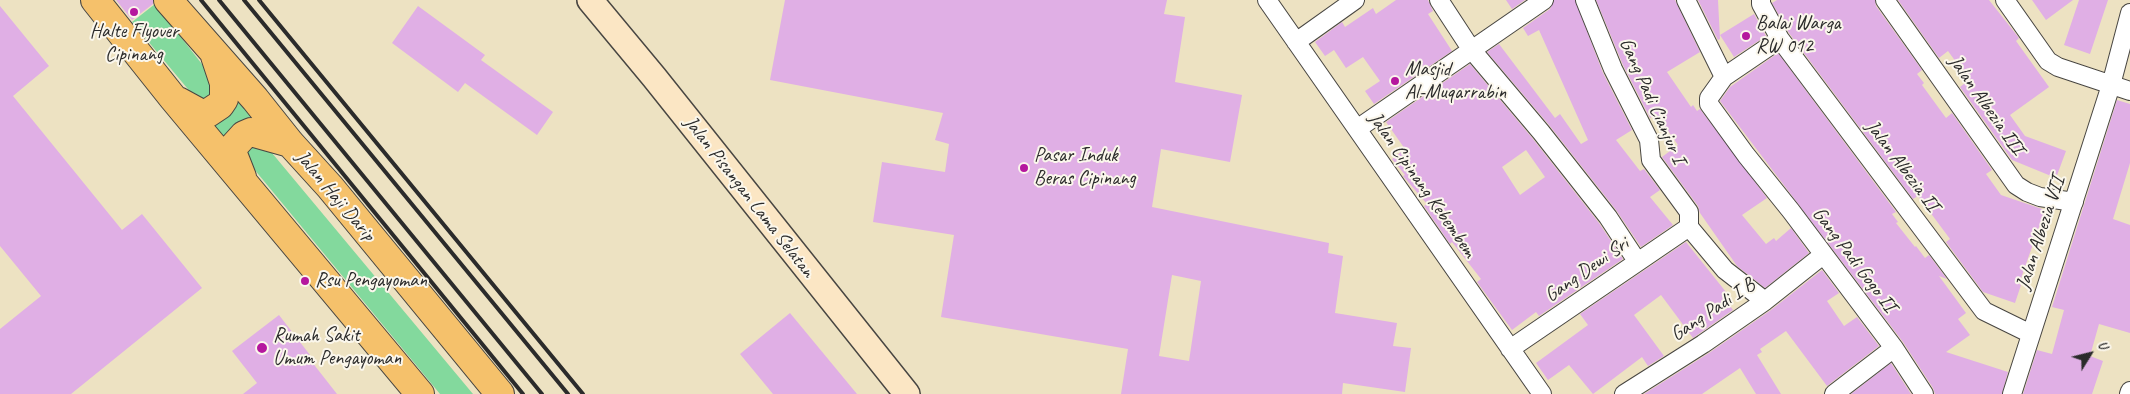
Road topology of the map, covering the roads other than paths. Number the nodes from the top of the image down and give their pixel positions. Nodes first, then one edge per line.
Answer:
1 (95, 0) edge
2 (168, 0) edge
3 (590, 0) edge
4 (1267, 0) edge
5 (1355, 0) edge
6 (1439, 0) edge
7 (1544, 0) edge
8 (1585, 0) edge
9 (1686, 0) edge
10 (1761, 0) edge
11 (1885, 0) edge
12 (2005, 0) edge
13 (2130, 13) edge
14 (1780, 39) junction
15 (1296, 42) junction
16 (1471, 48) junction
17 (215, 55) junction
18 (1724, 77) junction
19 (2111, 84) junction
20 (2130, 91) edge
21 (174, 98) junction
22 (1357, 129) junction
23 (290, 143) junction
24 (245, 183) junction
25 (2074, 202) junction
26 (1689, 228) junction
27 (1823, 255) junction
28 (1637, 261) junction
29 (1765, 301) junction
30 (2031, 334) junction
31 (1894, 348) junction
32 (1510, 349) junction
33 (420, 394) edge
34 (500, 394) edge
35 (907, 394) edge
36 (1542, 394) edge
37 (1624, 394) edge
38 (1834, 394) edge
39 (1924, 394) edge
40 (2012, 394) edge

1 - 21 main road
2 - 17 main road, Jalan Haji Darip
3 - 35 street, Jalan Pisangan Lama Selatan
4 - 15 street, Jalan Cipinang Kebembem
5 - 15 street
6 - 16 street
7 - 16 street
8 - 26 street, Gang Padi Cianjur I
9 - 18 street
10 - 14 street, Jalan Albezia II
11 - 25 street, Jalan Albezia III
12 - 19 street
13 - 19 street, Jalan Albezia VII
14 - 18 street
14 - 30 street, Jalan Albezia II
15 - 22 street, Jalan Cipinang Kebembem
16 - 22 street
16 - 28 street
17 - 21 main road
17 - 23 main road, Jalan Haji Darip
18 - 27 street, Gang Padi Gogo II
19 - 20 street
19 - 25 street, Jalan Albezia VII
21 - 24 main road
22 - 32 street, Jalan Cipinang Kebembem
23 - 24 main road
23 - 34 main road, Jalan Haji Darip
24 - 33 main road
25 - 30 street, Jalan Albezia VII
26 - 28 street, Gang Dewi Sri
26 - 29 street, Gang Padi Cianjur I
27 - 29 street, Gang Padi I B
27 - 31 street, Gang Padi Gogo II
28 - 32 street, Gang Dewi Sri
29 - 37 street, Gang Padi I B
30 - 40 street, Jalan Albezia VII
31 - 38 street
31 - 39 street, Gang Padi Gogo II
32 - 36 street, Jalan Cipinang Kebembem

